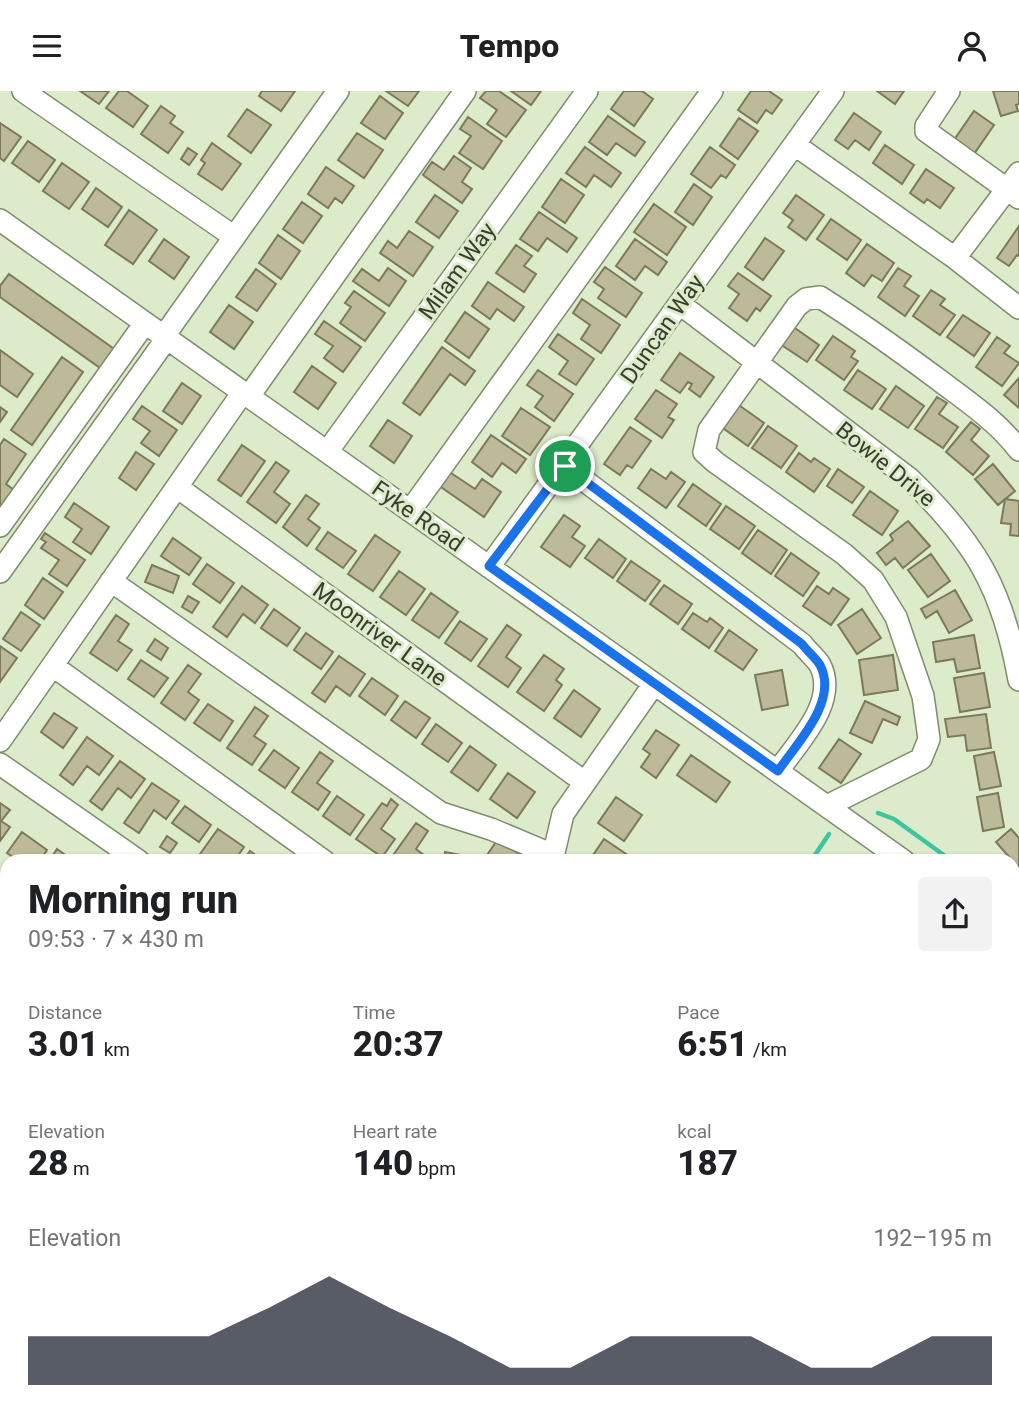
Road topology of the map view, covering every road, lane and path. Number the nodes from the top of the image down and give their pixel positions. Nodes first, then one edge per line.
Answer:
1 (23, 91) edge
2 (338, 91) edge
3 (465, 91) edge
4 (587, 91) edge
5 (712, 91) edge
6 (833, 91) edge
7 (949, 91) edge
8 (794, 145) junction
9 (1015, 187) edge
10 (0, 219) edge
11 (233, 236) junction
12 (956, 257) junction
13 (680, 304) junction
14 (1019, 308) edge
15 (145, 323) junction
16 (166, 337) junction
17 (757, 363) junction
18 (246, 394) junction
19 (1019, 450) edge
20 (327, 452) junction
21 (565, 466) junction
22 (177, 487) junction
23 (410, 511) junction
24 (0, 526) edge
25 (489, 566) junction
26 (0, 572) edge
27 (111, 581) junction
28 (53, 666) junction
29 (1019, 680) edge
30 (654, 684) junction
31 (0, 741) edge
32 (0, 764) edge
33 (778, 771) junction
34 (583, 782) junction
35 (827, 806) junction
36 (129, 854) edge
37 (314, 854) edge
38 (544, 854) edge
39 (554, 854) edge
40 (894, 854) edge

1 - 11 street
2 - 11 street
3 - 18 street
4 - 20 street, Milam Way
5 - 23 street
6 - 8 street, Duncan Way
7 - 9 street
8 - 12 street
8 - 13 street, Duncan Way
9 - 12 street
10 - 15 street, Fyke Road
11 - 16 street
12 - 14 street
13 - 17 street, Bowie Drive
13 - 21 street, Duncan Way
15 - 16 street, Fyke Road
15 - 24 street
16 - 18 street, Fyke Road
16 - 26 street
17 - 19 street
17 - 29 street, Bowie Drive
17 - 35 street
18 - 20 street, Fyke Road
18 - 22 street
20 - 23 street, Fyke Road
21 - 25 street, Duncan Way
21 - 33 street
22 - 27 street
22 - 34 street, Moonriver Lane
23 - 25 street, Fyke Road
25 - 30 street, Fyke Road
27 - 28 street
27 - 38 street
28 - 31 street
28 - 37 street
30 - 33 street, Fyke Road
30 - 34 street
32 - 36 street
33 - 35 street, Fyke Road
34 - 39 street
35 - 40 street, Fyke Road

